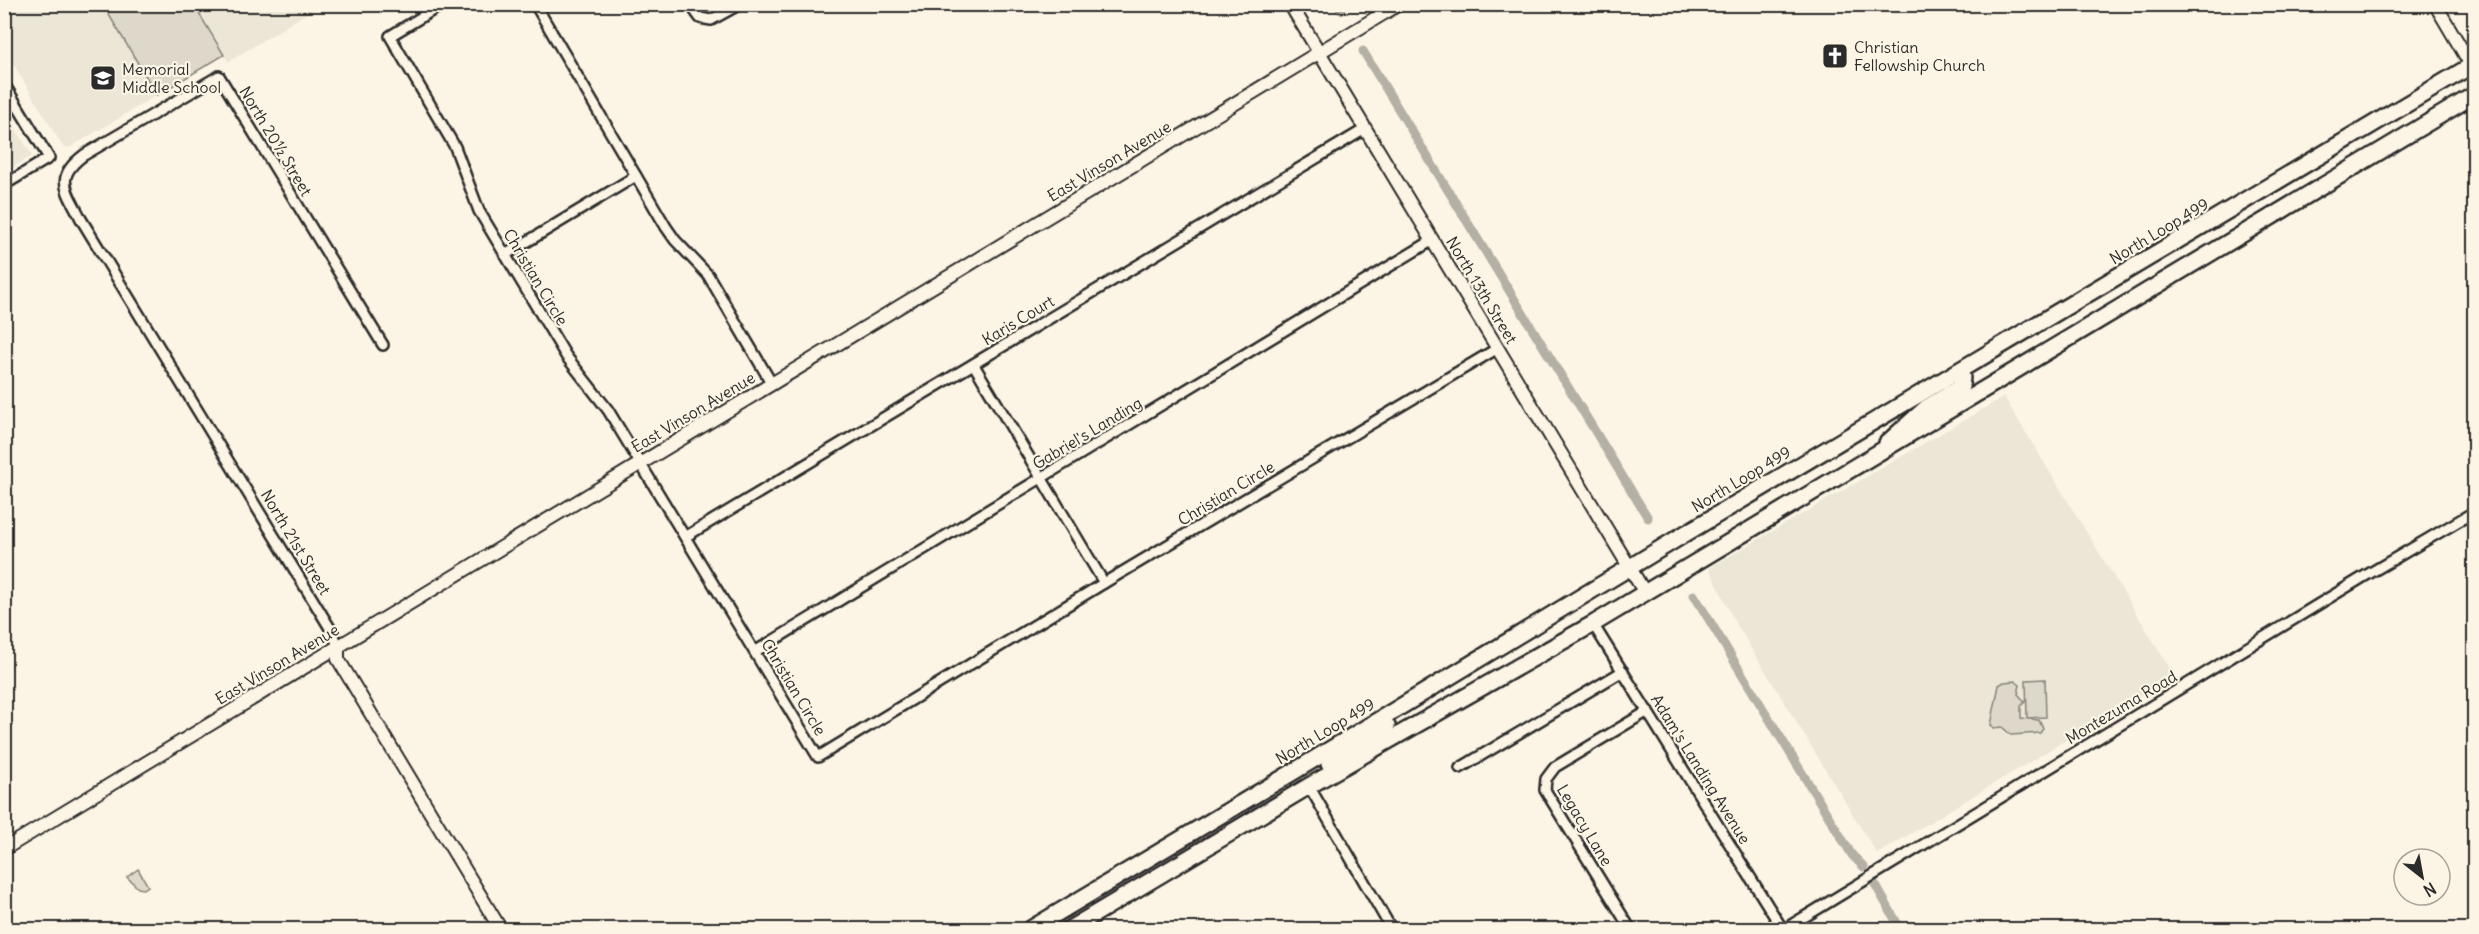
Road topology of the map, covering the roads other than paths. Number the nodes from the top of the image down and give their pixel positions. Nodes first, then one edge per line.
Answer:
1 (443, 4) edge
2 (535, 4) edge
3 (690, 4) edge
4 (740, 4) edge
5 (1290, 4) edge
6 (1399, 4) edge
7 (2435, 4) edge
8 (1319, 52) junction
9 (2474, 66) edge
10 (4, 84) edge
11 (2475, 95) edge
12 (1365, 129) junction
13 (67, 171) joint
14 (636, 176) junction
15 (4, 185) edge
16 (1433, 240) junction
17 (505, 255) junction
18 (383, 345) dead end
19 (1498, 348) junction
20 (974, 364) junction
21 (1958, 372) junction
22 (772, 384) junction
23 (1878, 454) junction
24 (640, 463) junction
25 (1042, 478) junction
26 (2475, 512) edge
27 (685, 537) junction
28 (1629, 567) junction
29 (1104, 583) junction
30 (1645, 593) junction
31 (1593, 624) junction
32 (338, 646) junction
33 (756, 651) junction
34 (1623, 671) junction
35 (1427, 690) junction
36 (1648, 711) junction
37 (1460, 768) dead end
38 (1309, 786) junction
39 (4, 849) edge
40 (501, 930) edge
41 (1029, 930) edge
42 (1068, 930) edge
43 (1392, 930) edge
44 (1631, 930) edge
45 (1783, 930) edge

1 - 17 street, Christian Circle
2 - 14 street
3 - 4 street
5 - 8 street, North 13th Street
6 - 8 street, East Vinson Avenue
7 - 9 street
8 - 12 street, North 13th Street
8 - 22 street, East Vinson Avenue
9 - 21 main road, North Loop 499
10 - 15 street
11 - 23 main road
12 - 16 street, North 13th Street
12 - 20 street, Karis Court
13 - 18 street, North 20½ Street
13 - 32 street, North 21st Street
14 - 17 street
14 - 22 street
16 - 19 street, North 13th Street
16 - 25 street, Gabriel's Landing
17 - 24 street, Christian Circle
19 - 28 street, North 13th Street
19 - 29 street, Christian Circle
20 - 25 street
20 - 27 street, Karis Court
21 - 23 main road
21 - 28 main road, North Loop 499
22 - 24 street, East Vinson Avenue
23 - 30 main road
24 - 27 street, Christian Circle
24 - 32 street, East Vinson Avenue
25 - 29 street
25 - 33 street, Gabriel's Landing
26 - 45 street, Montezuma Road
27 - 33 street, Christian Circle
28 - 30 street, North 13th Street
28 - 35 main road, North Loop 499
29 - 33 street, Christian Circle
30 - 31 main road
31 - 34 street, Adam's Landing Avenue
31 - 38 main road
32 - 39 street, East Vinson Avenue
32 - 40 street, North 21st Street
34 - 36 street, Adam's Landing Avenue
34 - 37 street
35 - 38 main road
35 - 41 main road, North Loop 499
36 - 44 street, Legacy Lane
36 - 45 street, Adam's Landing Avenue
38 - 42 main road
38 - 43 street

